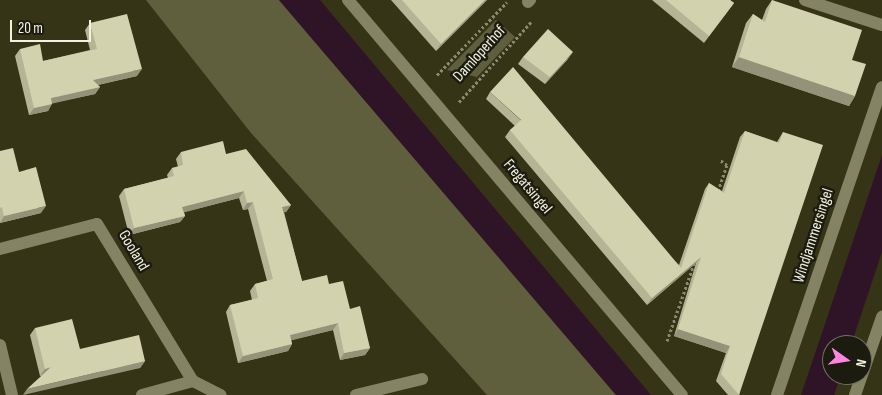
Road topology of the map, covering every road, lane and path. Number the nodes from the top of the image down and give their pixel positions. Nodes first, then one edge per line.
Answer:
1 (348, 0) edge
2 (510, 0) edge
3 (805, 0) edge
4 (539, 13) dead end
5 (882, 25) edge
6 (882, 87) edge
7 (422, 89) junction
8 (446, 117) junction
9 (720, 160) dead end
10 (714, 202) edge
11 (0, 249) edge
12 (696, 258) edge
13 (882, 317) edge
14 (668, 341) dead end
15 (0, 345) edge
16 (422, 378) dead end
17 (193, 381) junction
18 (12, 395) edge
19 (142, 395) edge
20 (221, 395) edge
21 (356, 395) edge
22 (682, 395) edge
23 (777, 395) edge
24 (855, 395) edge

1 - 7 street, Fregatsingel
2 - 7 path, Damloperhof
3 - 5 street
4 - 8 path, Damloperhof
6 - 23 street, Windjammersingel
7 - 8 street, Fregatsingel
8 - 22 street, Fregatsingel
9 - 10 path
11 - 17 street, Gooland
12 - 14 path
13 - 24 street
15 - 18 street
16 - 21 street
17 - 19 street
17 - 20 street

